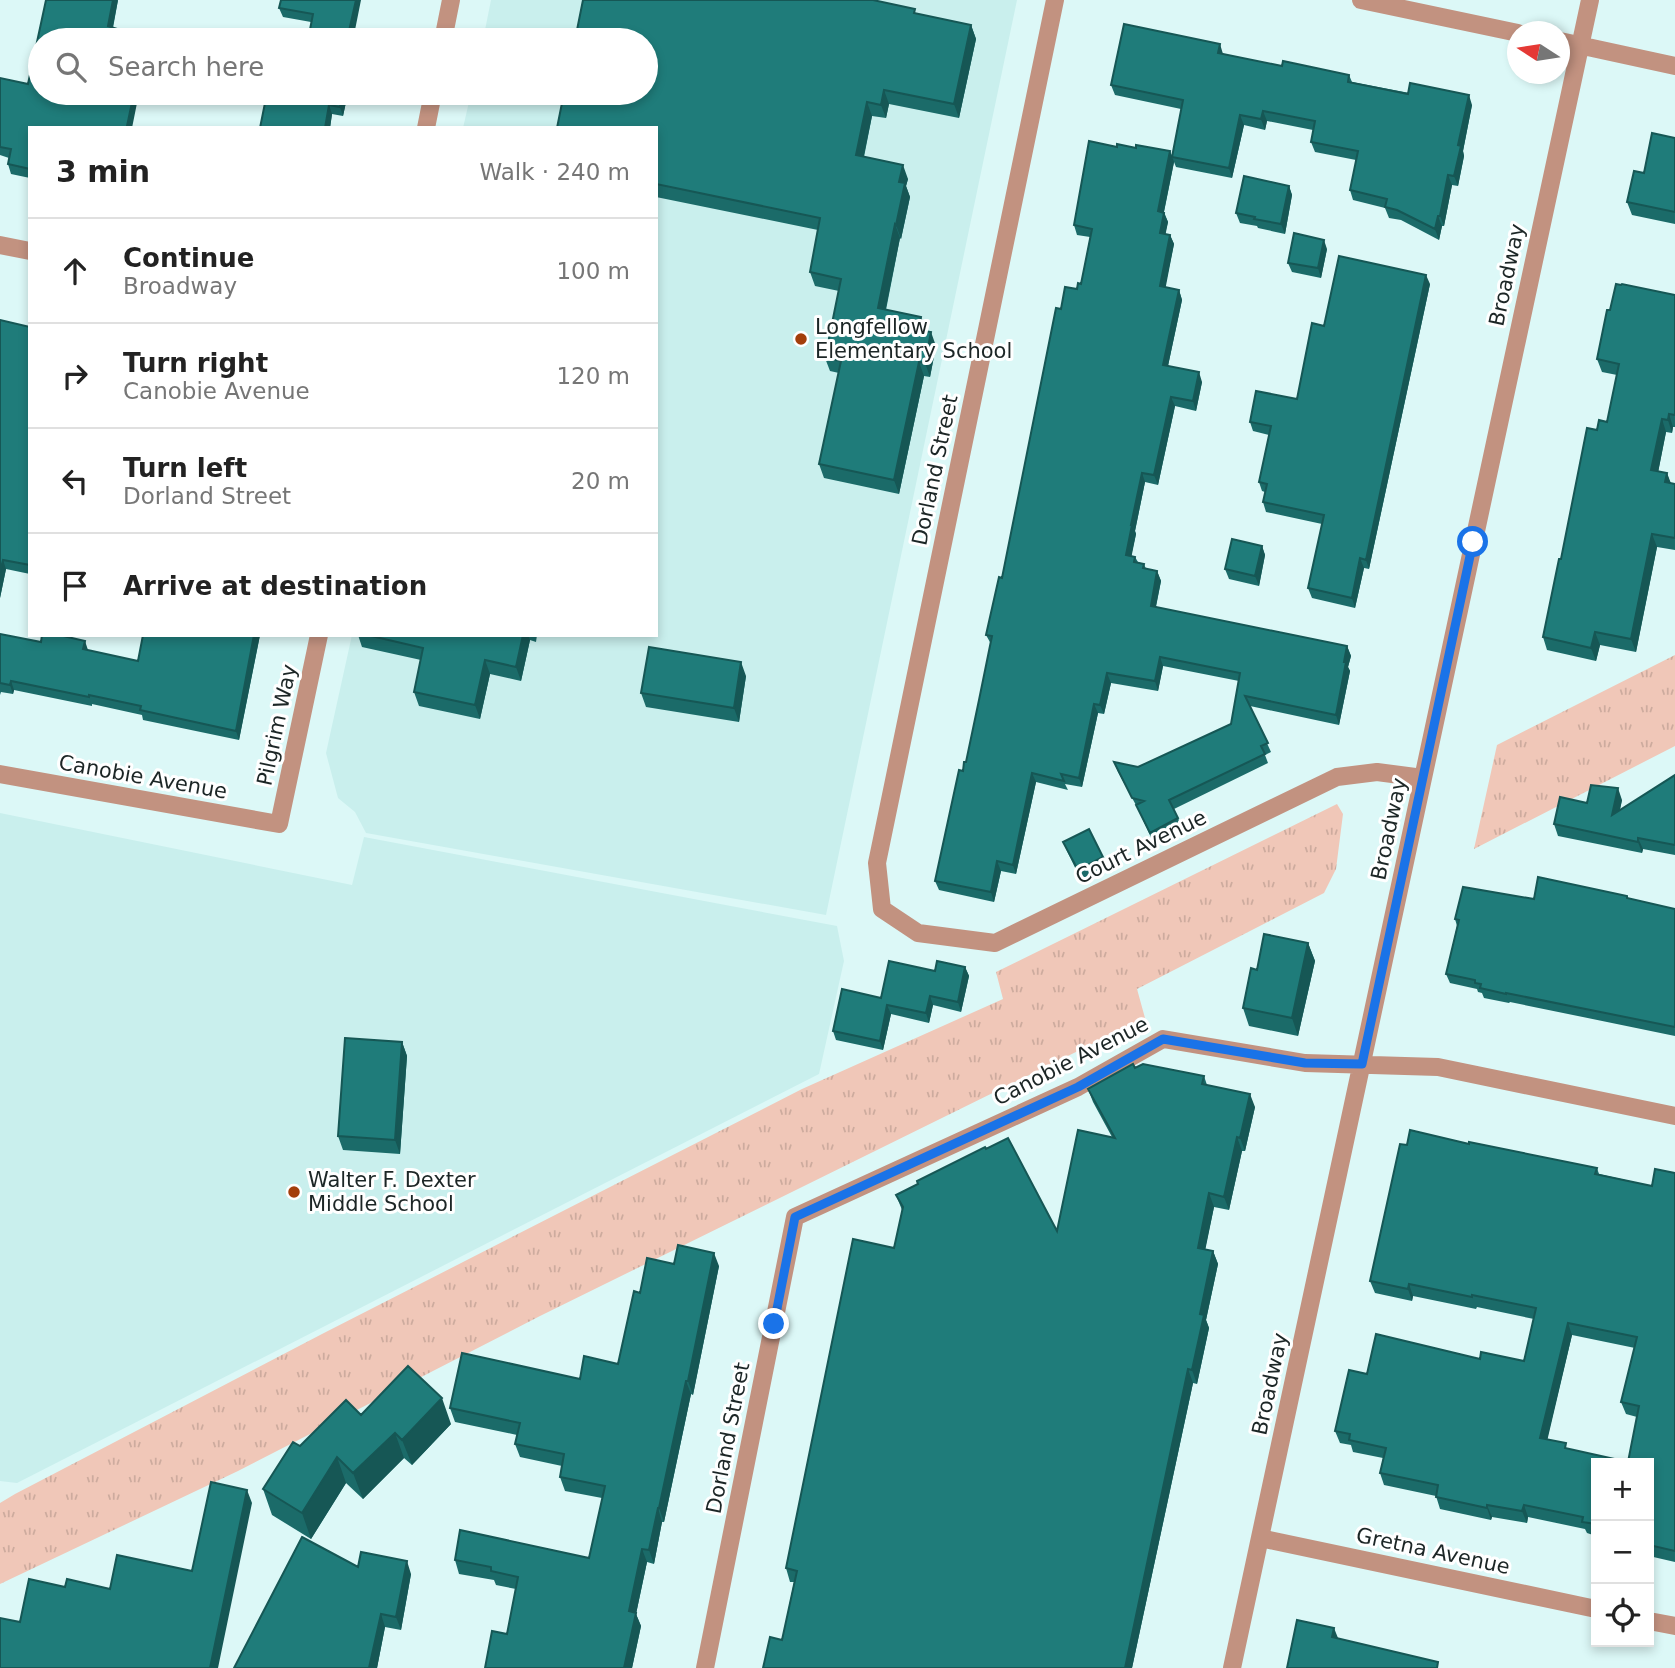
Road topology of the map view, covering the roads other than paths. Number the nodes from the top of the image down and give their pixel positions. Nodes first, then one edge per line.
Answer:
1 (451, 0) edge
2 (1055, 0) edge
3 (1361, 0) edge
4 (1590, 0) edge
5 (445, 28) edge
6 (1507, 31) edge
7 (1570, 44) edge
8 (1580, 46) junction
9 (1675, 66) edge
10 (431, 105) edge
11 (426, 126) edge
12 (0, 245) edge
13 (28, 251) edge
14 (319, 637) edge
15 (0, 774) edge
16 (1423, 778) junction
17 (279, 824) joint
18 (882, 909) joint
19 (1362, 1064) junction
20 (1673, 1112) edge
21 (795, 1217) joint
22 (1260, 1538) junction
23 (1591, 1608) edge
24 (1654, 1622) edge
25 (1675, 1626) edge
26 (705, 1668) edge
27 (1232, 1668) edge

1 - 5 street
2 - 18 street, Dorland Street
3 - 6 street
4 - 8 street, Broadway
7 - 8 street
8 - 9 street
8 - 16 street, Broadway
10 - 11 street
12 - 13 street
14 - 17 street, Pilgrim Way
15 - 17 street, Canobie Avenue
16 - 18 street, Court Avenue
16 - 19 street, Broadway
19 - 20 street, Canobie Avenue
19 - 21 street, Canobie Avenue
19 - 22 street, Broadway
21 - 26 street, Dorland Street
22 - 23 street, Gretna Avenue
22 - 27 street, Broadway
24 - 25 street

